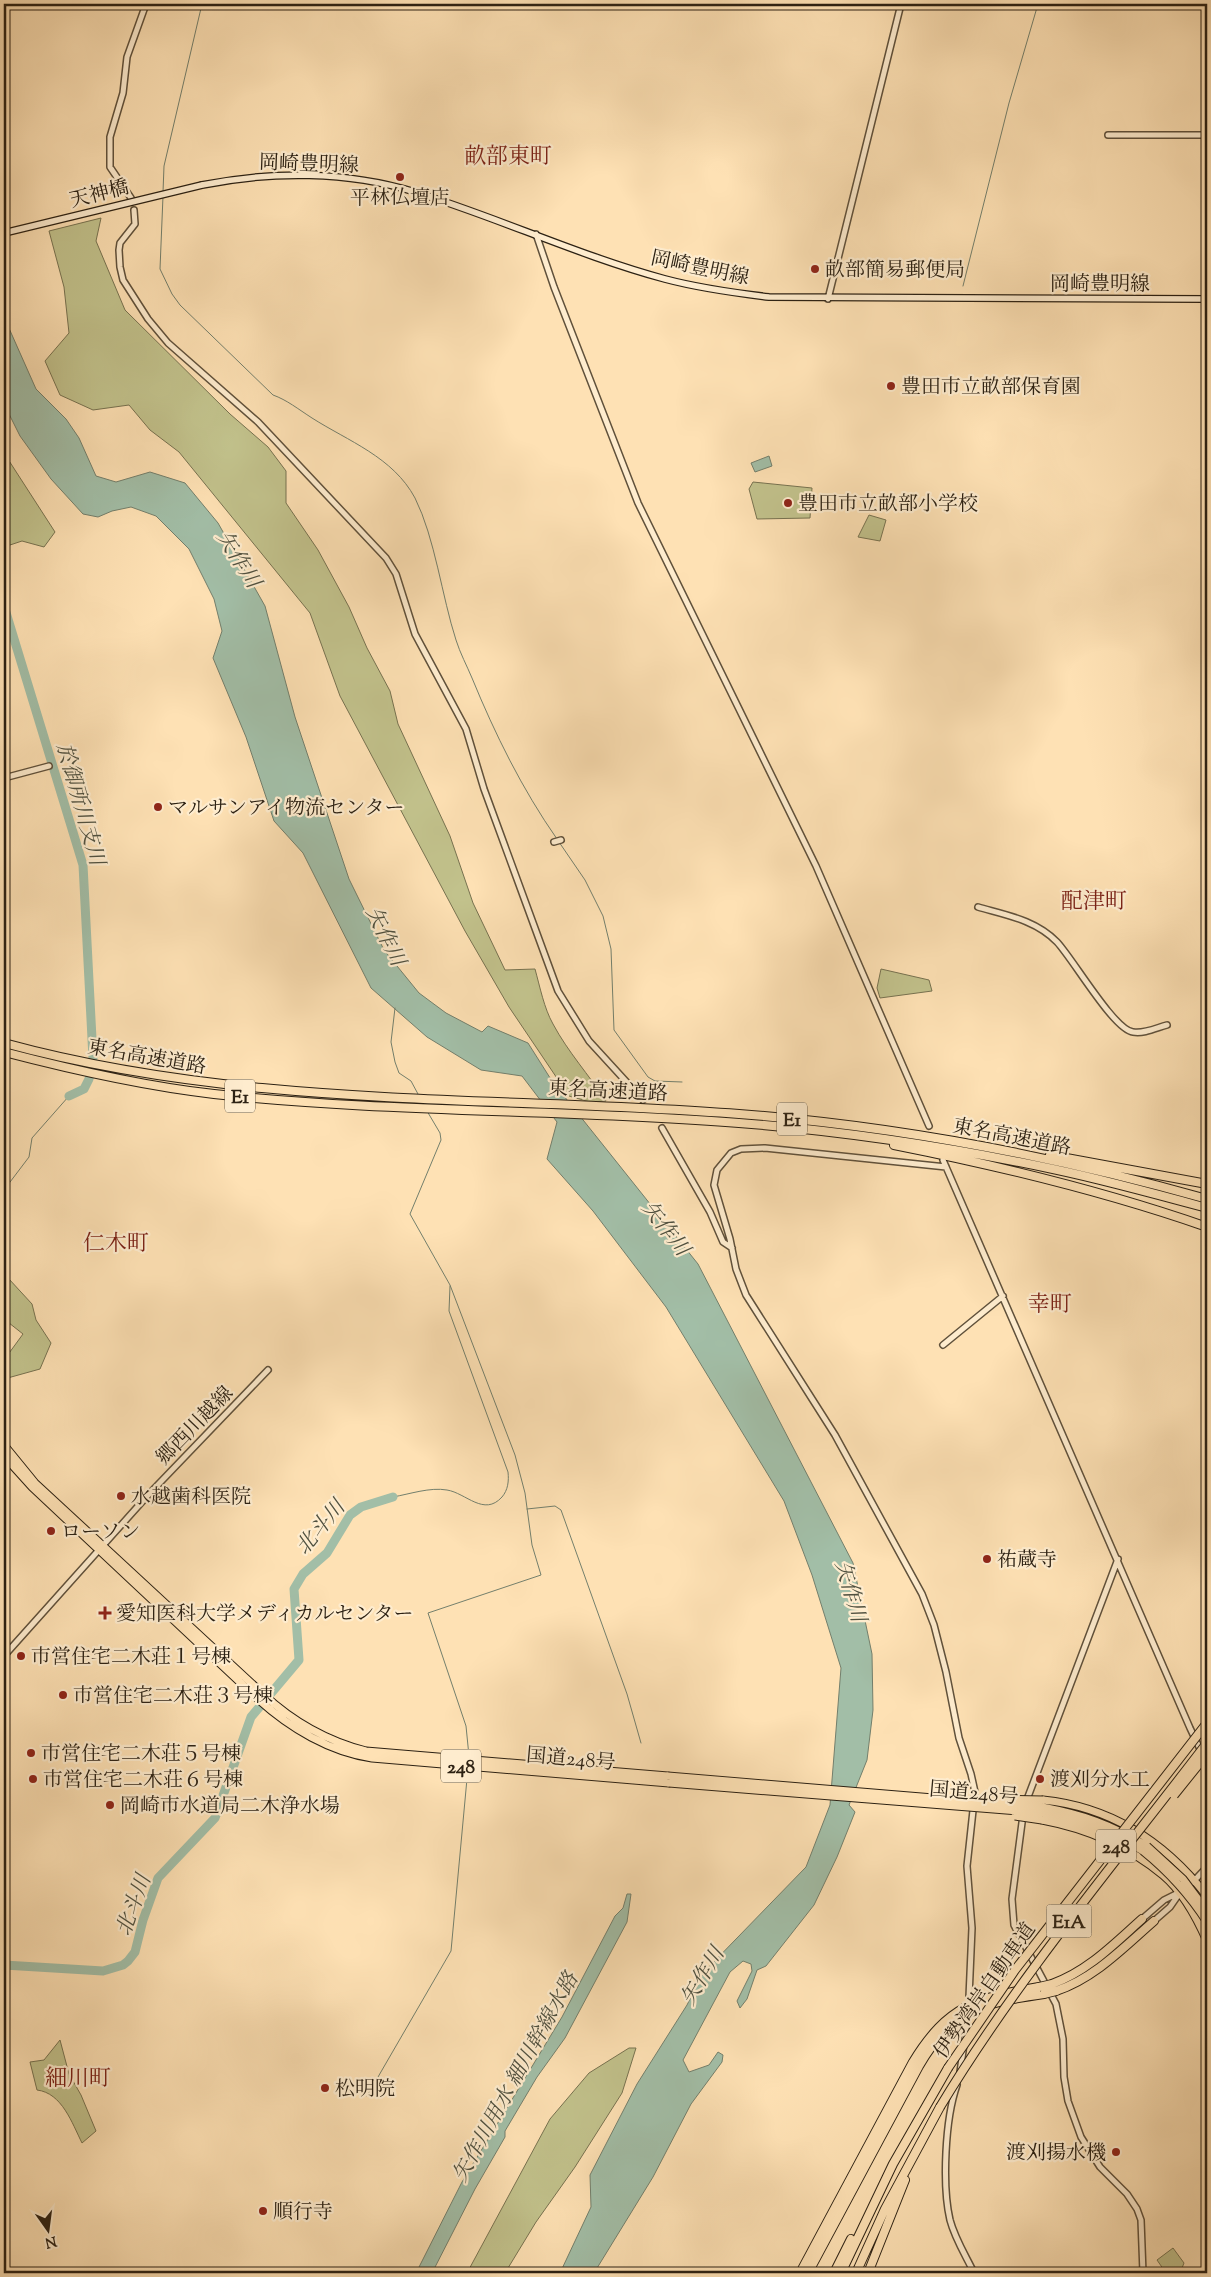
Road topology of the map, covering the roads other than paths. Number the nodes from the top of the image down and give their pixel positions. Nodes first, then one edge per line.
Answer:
1 (146, 4) edge
2 (902, 4) edge
3 (1207, 134) edge
4 (1108, 135) dead end
5 (202, 185) joint
6 (131, 198) dead end
7 (134, 210) dead end
8 (4, 232) edge
9 (536, 234) junction
10 (1207, 298) edge
11 (828, 299) junction
12 (49, 766) dead end
13 (4, 778) edge
14 (561, 840) dead end
15 (554, 842) dead end
16 (978, 907) dead end
17 (1167, 1025) dead end
18 (4, 1043) edge
19 (4, 1052) edge
20 (643, 1100) dead end
21 (929, 1126) dead end
22 (662, 1128) dead end
23 (826, 1131) junction
24 (964, 1142) junction
25 (943, 1160) dead end
26 (946, 1167) junction
27 (1207, 1184) edge
28 (1207, 1199) edge
29 (1207, 1208) edge
30 (1207, 1227) edge
31 (732, 1248) junction
32 (1003, 1296) junction
33 (943, 1345) dead end
34 (268, 1370) dead end
35 (4, 1444) edge
36 (4, 1456) edge
37 (100, 1548) junction
38 (1118, 1559) junction
39 (4, 1656) edge
40 (1207, 1718) edge
41 (1207, 1724) edge
42 (1207, 1743) edge
43 (1188, 1748) junction
44 (1207, 1754) edge
45 (1207, 1764) edge
46 (668, 1780) junction
47 (1042, 1810) junction
48 (1145, 1849) junction
49 (1115, 1863) junction
50 (1207, 1867) edge
51 (1195, 1881) junction
52 (1179, 1893) junction
53 (1207, 1896) edge
54 (1207, 1911) edge
55 (1142, 1919) joint
56 (1154, 1921) joint
57 (1207, 1922) edge
58 (1207, 1941) edge
59 (1054, 1988) junction
60 (969, 1997) dead end
61 (968, 2023) dead end
62 (926, 2132) junction
63 (893, 2164) junction
64 (973, 2271) edge
65 (800, 2273) edge
66 (808, 2273) edge
67 (834, 2273) edge
68 (842, 2273) edge
69 (856, 2273) edge
70 (868, 2273) edge
71 (1143, 2273) edge

1 - 6 street
2 - 11 street
3 - 4 street
5 - 8 main road, 天神橋, bridge
5 - 9 main road, 岡崎豊明線
7 - 20 street
9 - 11 main road, 岡崎豊明線
9 - 21 street
10 - 11 main road, 岡崎豊明線
12 - 13 street
14 - 15 street
16 - 17 street
18 - 24 highway, 東名高速道路 / E1
19 - 23 highway, 東名高速道路 / E1
22 - 31 street
23 - 29 highway, 東名高速道路 / E1
23 - 30 highway
24 - 27 highway
24 - 28 highway, 東名高速道路 / E1
25 - 26 street
26 - 31 street
26 - 32 street
31 - 60 street
32 - 33 street
32 - 38 street
34 - 37 street, 郷西川越線
35 - 37 highway, 国道248号 / 248
36 - 37 highway, 国道248号 / 248
37 - 39 street, 郷西川越線
37 - 46 highway, 国道248号 / 248
38 - 45 street
38 - 71 street
40 - 43 highway, bridge
41 - 43 highway, 伊勢湾岸自動車道 / E1A, bridge
42 - 49 highway, 伊勢湾岸自動車道 / E1A, bridge
43 - 63 highway, 伊勢湾岸自動車道 / E1A, bridge
44 - 49 highway, bridge
46 - 47 highway, 国道248号 / 248, bridge
46 - 47 highway, 国道248号 / 248, bridge
47 - 48 highway, 国道248号 / 248
47 - 51 highway, 248
47 - 52 highway, 248
48 - 54 highway, 国道248号 / 248, bridge
48 - 57 highway, 国道248号 / 248, bridge
49 - 62 highway, 伊勢湾岸自動車道 / E1A, bridge
50 - 51 street
51 - 52 street
51 - 53 highway, 248
52 - 55 street
52 - 56 street
52 - 58 highway, 248
55 - 59 highway
56 - 59 highway
59 - 65 highway, bridge
59 - 66 highway, bridge
61 - 64 street
62 - 69 highway, 伊勢湾岸自動車道 / E1A
62 - 70 highway
63 - 67 highway
63 - 68 highway, 伊勢湾岸自動車道 / E1A

